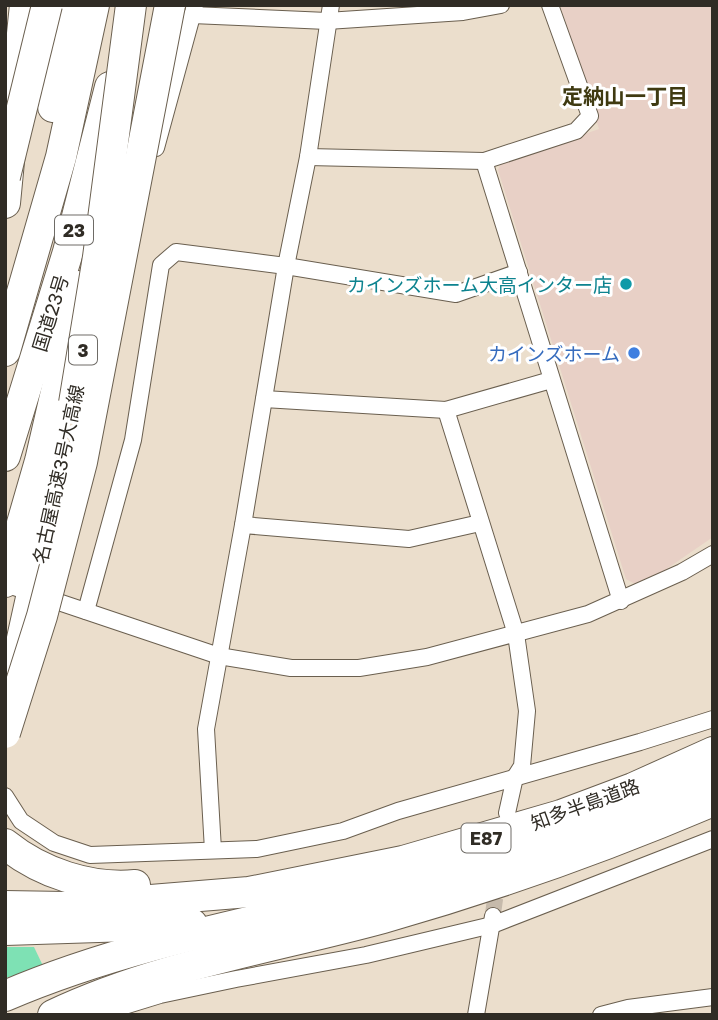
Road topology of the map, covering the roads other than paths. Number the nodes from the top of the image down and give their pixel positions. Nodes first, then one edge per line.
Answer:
1 (25, 5) edge
2 (47, 5) edge
3 (70, 5) edge
4 (94, 5) edge
5 (131, 5) edge
6 (501, 5) edge
7 (550, 5) edge
8 (186, 8) edge
9 (329, 13) edge
10 (308, 157) junction
11 (484, 161) junction
12 (5, 177) edge
13 (5, 203) edge
14 (68, 252) junction
15 (286, 265) junction
16 (519, 272) junction
17 (5, 294) edge
18 (5, 351) edge
19 (551, 380) junction
20 (264, 399) junction
21 (446, 410) junction
22 (5, 456) edge
23 (480, 523) junction
24 (243, 525) junction
25 (713, 554) edge
26 (13, 586) edge
27 (621, 601) junction
28 (86, 611) junction
29 (516, 634) junction
30 (219, 656) junction
31 (5, 683) edge
32 (5, 690) edge
33 (713, 719) edge
34 (5, 733) edge
35 (713, 752) edge
36 (515, 777) junction
37 (713, 778) edge
38 (5, 796) edge
39 (713, 801) edge
40 (507, 813) dead end
41 (713, 820) edge
42 (713, 839) edge
43 (5, 844) edge
44 (213, 850) junction
45 (249, 892) junction
46 (431, 903) junction
47 (5, 906) edge
48 (307, 909) junction
49 (493, 919) junction
50 (5, 930) edge
51 (5, 996) edge
52 (713, 997) edge
53 (53, 1015) edge
54 (95, 1015) edge
55 (476, 1015) edge
56 (601, 1015) edge

1 - 13 highway
2 - 12 highway, bridge
3 - 17 highway, 23
4 - 18 highway
5 - 14 highway, 国道23号 / 23
5 - 32 highway, 名古屋高速3号大高線 / 3, bridge
6 - 9 street
7 - 11 street
8 - 9 street
8 - 26 street
8 - 34 highway, bridge
9 - 10 street
10 - 11 street
10 - 15 street
11 - 16 street
14 - 22 highway, 国道23号 / 23
14 - 26 highway
15 - 16 street
15 - 20 street
15 - 28 street
16 - 19 street
19 - 21 street
19 - 27 street
20 - 21 street
20 - 24 street
21 - 23 street
23 - 24 street
23 - 29 street
24 - 30 street
25 - 27 street
26 - 28 street
26 - 31 street
27 - 29 street
28 - 30 street
29 - 30 street
29 - 36 street
30 - 44 street
33 - 36 street
35 - 45 highway, 知多半島道路 / E87
36 - 40 street
36 - 44 street
37 - 48 highway, 知多半島道路 / E87
38 - 44 street
39 - 46 highway
41 - 46 highway
42 - 49 street
43 - 45 highway
45 - 47 highway, E87
46 - 53 highway
48 - 50 highway, E87
48 - 51 highway
49 - 54 street
49 - 55 street
52 - 56 street

